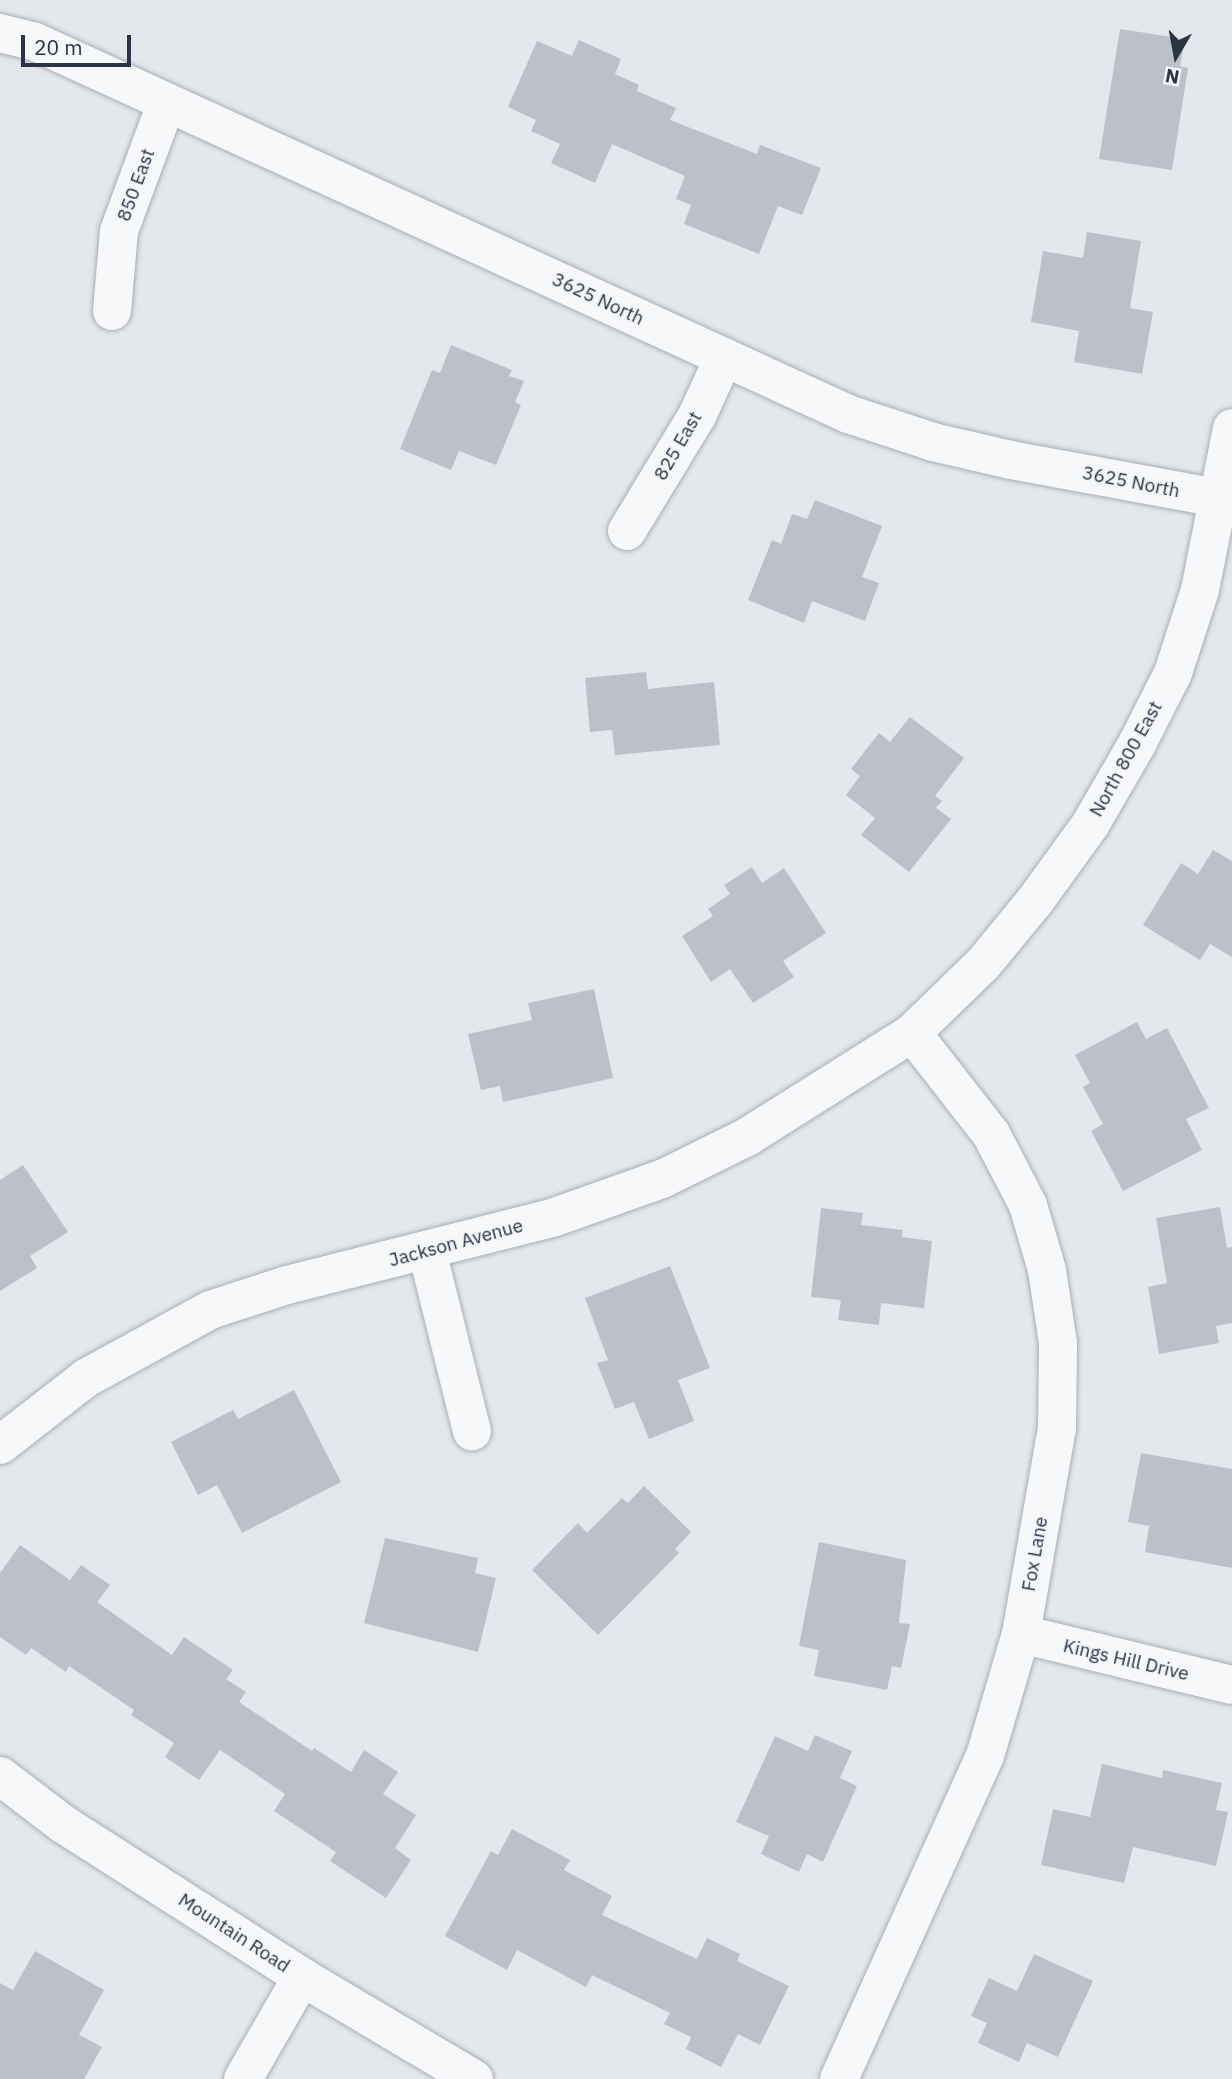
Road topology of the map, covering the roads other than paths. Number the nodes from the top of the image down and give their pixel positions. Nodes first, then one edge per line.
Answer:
1 (0, 33) edge
2 (166, 104) junction
3 (112, 311) dead end
4 (724, 358) junction
5 (1232, 428) edge
6 (1218, 498) junction
7 (627, 531) dead end
8 (912, 1033) junction
9 (427, 1251) junction
10 (472, 1431) dead end
11 (0, 1446) edge
12 (1021, 1634) junction
13 (1232, 1685) edge
14 (0, 1776) edge
15 (302, 1976) junction
16 (243, 2079) edge
17 (474, 2079) edge
18 (839, 2079) edge

1 - 2 street, 3625 North
2 - 3 street, 850 East
2 - 4 street, 3625 North
4 - 6 street, 3625 North
4 - 7 street, 825 East
5 - 6 street, North 800 East
6 - 8 street, North 800 East
8 - 9 street, Jackson Avenue
8 - 12 street, Fox Lane
9 - 10 street
9 - 11 street, Jackson Avenue
12 - 13 street, Kings Hill Drive
12 - 18 street, Fox Lane
14 - 15 street, Mountain Road
15 - 16 street
15 - 17 street, Mountain Road

